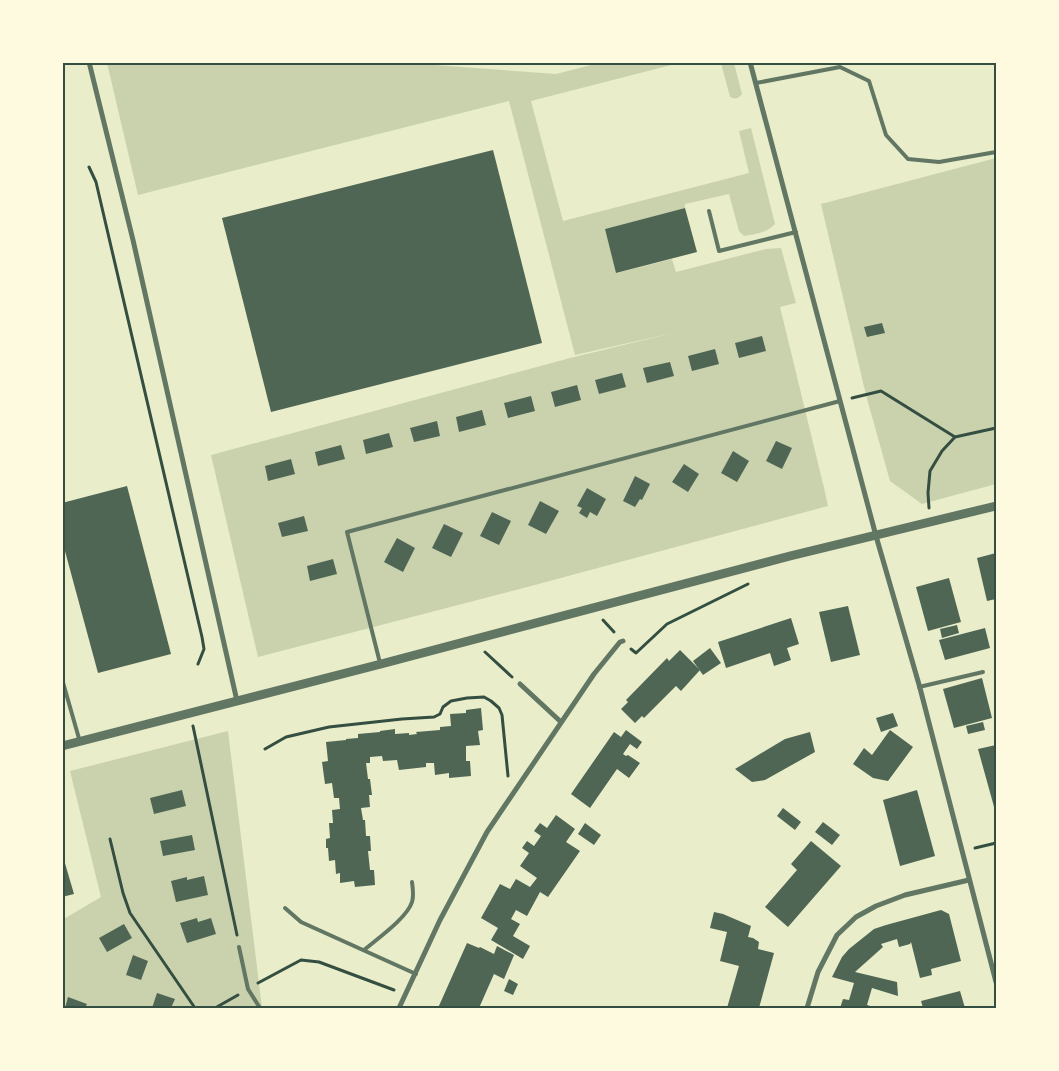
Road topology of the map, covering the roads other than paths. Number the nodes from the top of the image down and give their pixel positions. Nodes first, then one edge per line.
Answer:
1 (89, 62) edge
2 (750, 62) edge
3 (756, 83) junction
4 (996, 152) edge
5 (709, 211) dead end
6 (796, 232) junction
7 (840, 401) junction
8 (996, 506) edge
9 (876, 536) junction
10 (624, 642) road end
11 (381, 664) junction
12 (983, 672) dead end
13 (62, 679) edge
14 (520, 684) road end
15 (919, 688) junction
16 (237, 701) junction
17 (561, 722) junction
18 (80, 742) junction
19 (62, 746) edge
20 (969, 880) junction
21 (412, 882) dead end
22 (285, 908) dead end
23 (240, 947) road end
24 (364, 950) junction
25 (416, 974) junction
26 (996, 982) edge
27 (260, 1008) edge
28 (399, 1008) edge
29 (807, 1008) edge

1 - 16 street
2 - 3 street
3 - 4 lane
3 - 6 street
5 - 6 lane
6 - 7 street
7 - 9 street
7 - 11 lane
8 - 9 street
9 - 11 street
9 - 15 street
10 - 17 street
11 - 16 street
12 - 15 lane
13 - 18 lane
14 - 17 street
15 - 20 street
16 - 18 street
17 - 25 street
18 - 19 street
20 - 26 street
20 - 29 street
21 - 24 lane
22 - 24 lane
23 - 27 lane
24 - 25 lane
25 - 28 street

